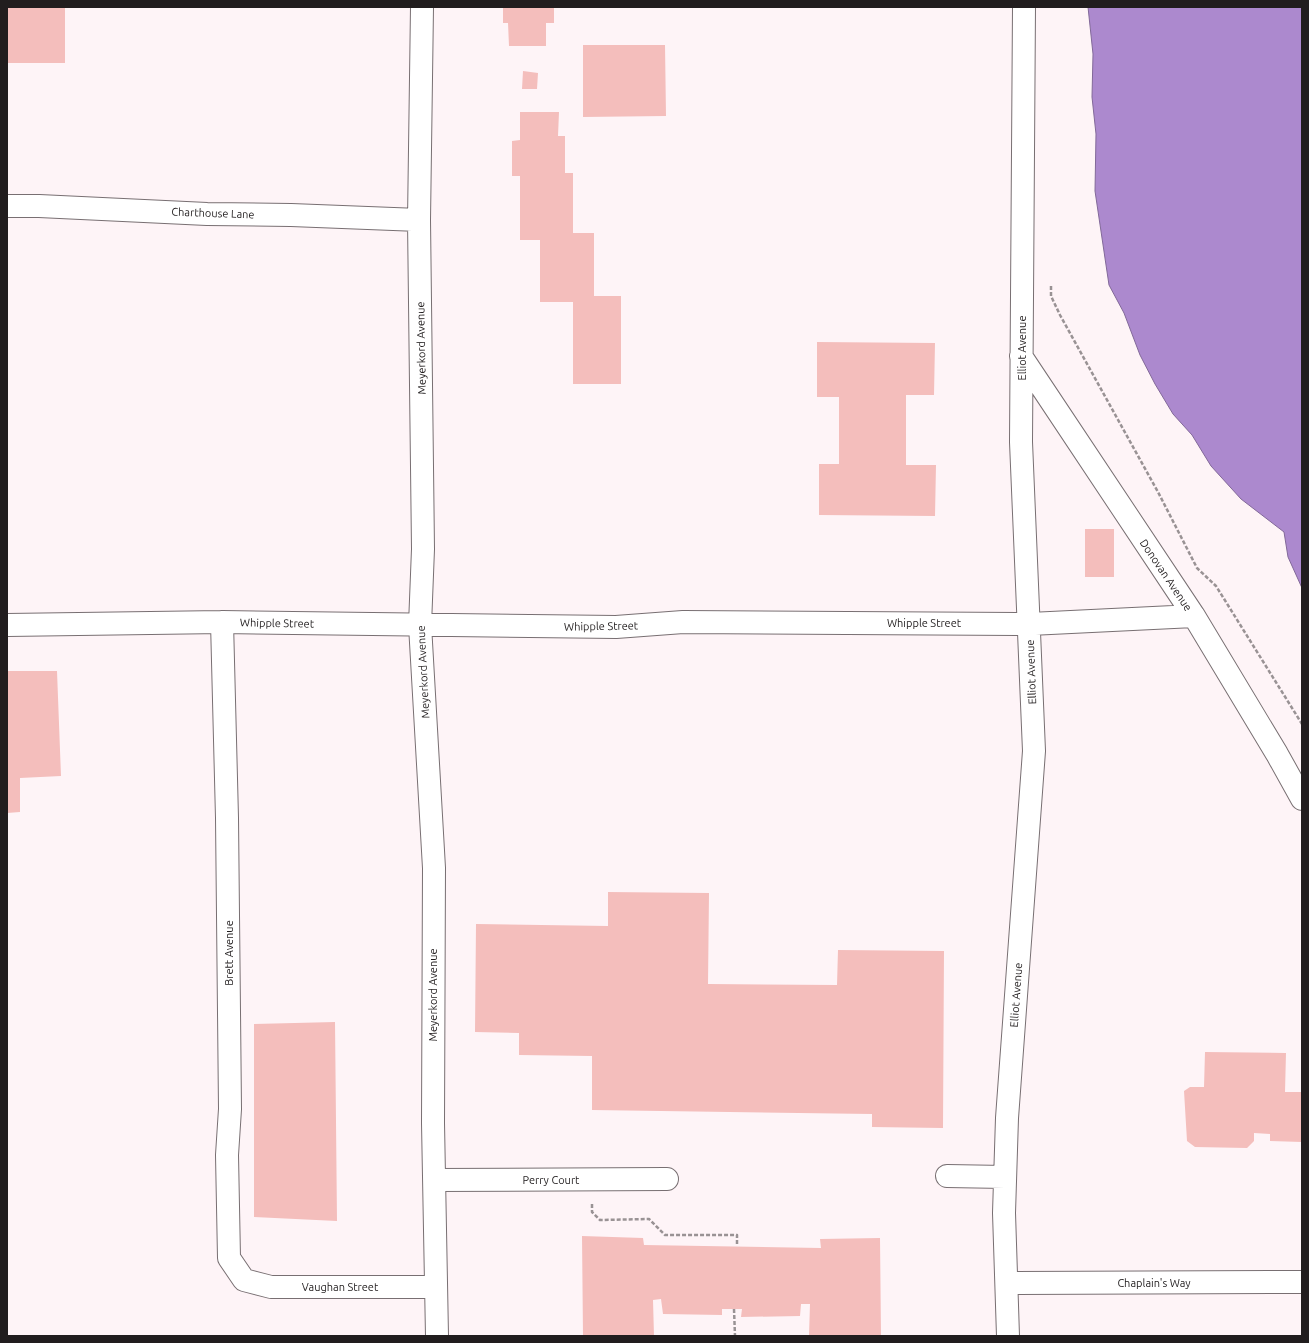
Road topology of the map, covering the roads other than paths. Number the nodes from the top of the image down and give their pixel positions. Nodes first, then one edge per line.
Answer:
1 (422, 7) edge
2 (1024, 7) edge
3 (7, 206) edge
4 (419, 220) junction
5 (1022, 356) junction
6 (1194, 616) junction
7 (222, 622) junction
8 (1030, 624) junction
9 (7, 625) edge
10 (420, 625) junction
11 (1302, 799) edge
12 (947, 1176) dead end
13 (1005, 1177) junction
14 (667, 1179) dead end
15 (435, 1180) junction
16 (244, 1280) joint
17 (1302, 1282) edge
18 (1007, 1283) junction
19 (436, 1287) junction
20 (437, 1336) edge
21 (1008, 1336) edge

1 - 4 street, Meyerkord Avenue
2 - 5 street, Elliot Avenue
3 - 4 street, Charthouse Lane
4 - 10 street, Meyerkord Avenue
5 - 6 street, Donovan Avenue
5 - 8 street, Elliot Avenue
6 - 8 street, Whipple Street
6 - 11 street, Donovan Avenue
7 - 9 street, Whipple Street
7 - 10 street, Whipple Street
7 - 16 street, Brett Avenue
8 - 10 street, Whipple Street
8 - 13 street, Elliot Avenue
10 - 15 street, Meyerkord Avenue
12 - 13 street
13 - 18 street, Elliot Avenue
14 - 15 street, Perry Court
15 - 19 street, Meyerkord Avenue
16 - 19 street, Vaughan Street
17 - 18 street, Chaplain's Way
18 - 21 street, Elliot Avenue
19 - 20 street, Meyerkord Avenue

